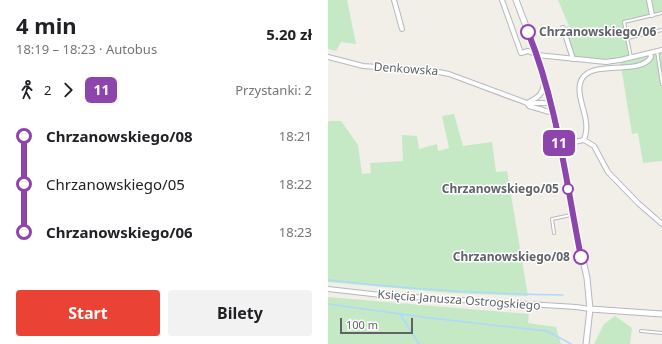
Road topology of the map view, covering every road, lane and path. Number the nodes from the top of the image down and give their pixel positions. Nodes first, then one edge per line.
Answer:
1 (394, 0) edge
2 (502, 0) edge
3 (516, 0) edge
4 (649, 0) edge
5 (662, 13) edge
6 (652, 15) junction
7 (563, 28) dead end
8 (402, 29) dead end
9 (662, 30) edge
10 (627, 38) junction
11 (662, 50) edge
12 (657, 51) junction
13 (650, 53) junction
14 (537, 55) junction
15 (328, 57) edge
16 (631, 58) junction
17 (573, 59) junction
18 (544, 80) junction
19 (662, 84) edge
20 (527, 103) junction
21 (550, 103) junction
22 (553, 113) junction
23 (584, 140) junction
24 (559, 145) junction
25 (573, 214) junction
26 (662, 224) edge
27 (554, 234) dead end
28 (328, 289) edge
29 (590, 309) junction
30 (662, 314) edge
31 (641, 331) dead end
32 (662, 333) edge
33 (586, 344) edge

1 - 8 street
2 - 14 street
3 - 14 street
4 - 6 street
5 - 6 lane
6 - 10 lane
7 - 17 street
9 - 10 lane
10 - 16 lane
11 - 12 street
12 - 13 street
12 - 19 lane
13 - 16 street
13 - 23 street
14 - 17 street
14 - 18 street
15 - 20 street, Denkowska
16 - 17 street
18 - 20 street
18 - 21 street
20 - 21 street, Denkowska
20 - 22 street, Denkowska
21 - 22 street
22 - 24 street
23 - 24 street
23 - 26 street
24 - 25 street
25 - 27 lane
25 - 29 street
28 - 29 street, Księcia Janusza Ostrogskiego
29 - 30 street
29 - 33 street
31 - 32 lane

